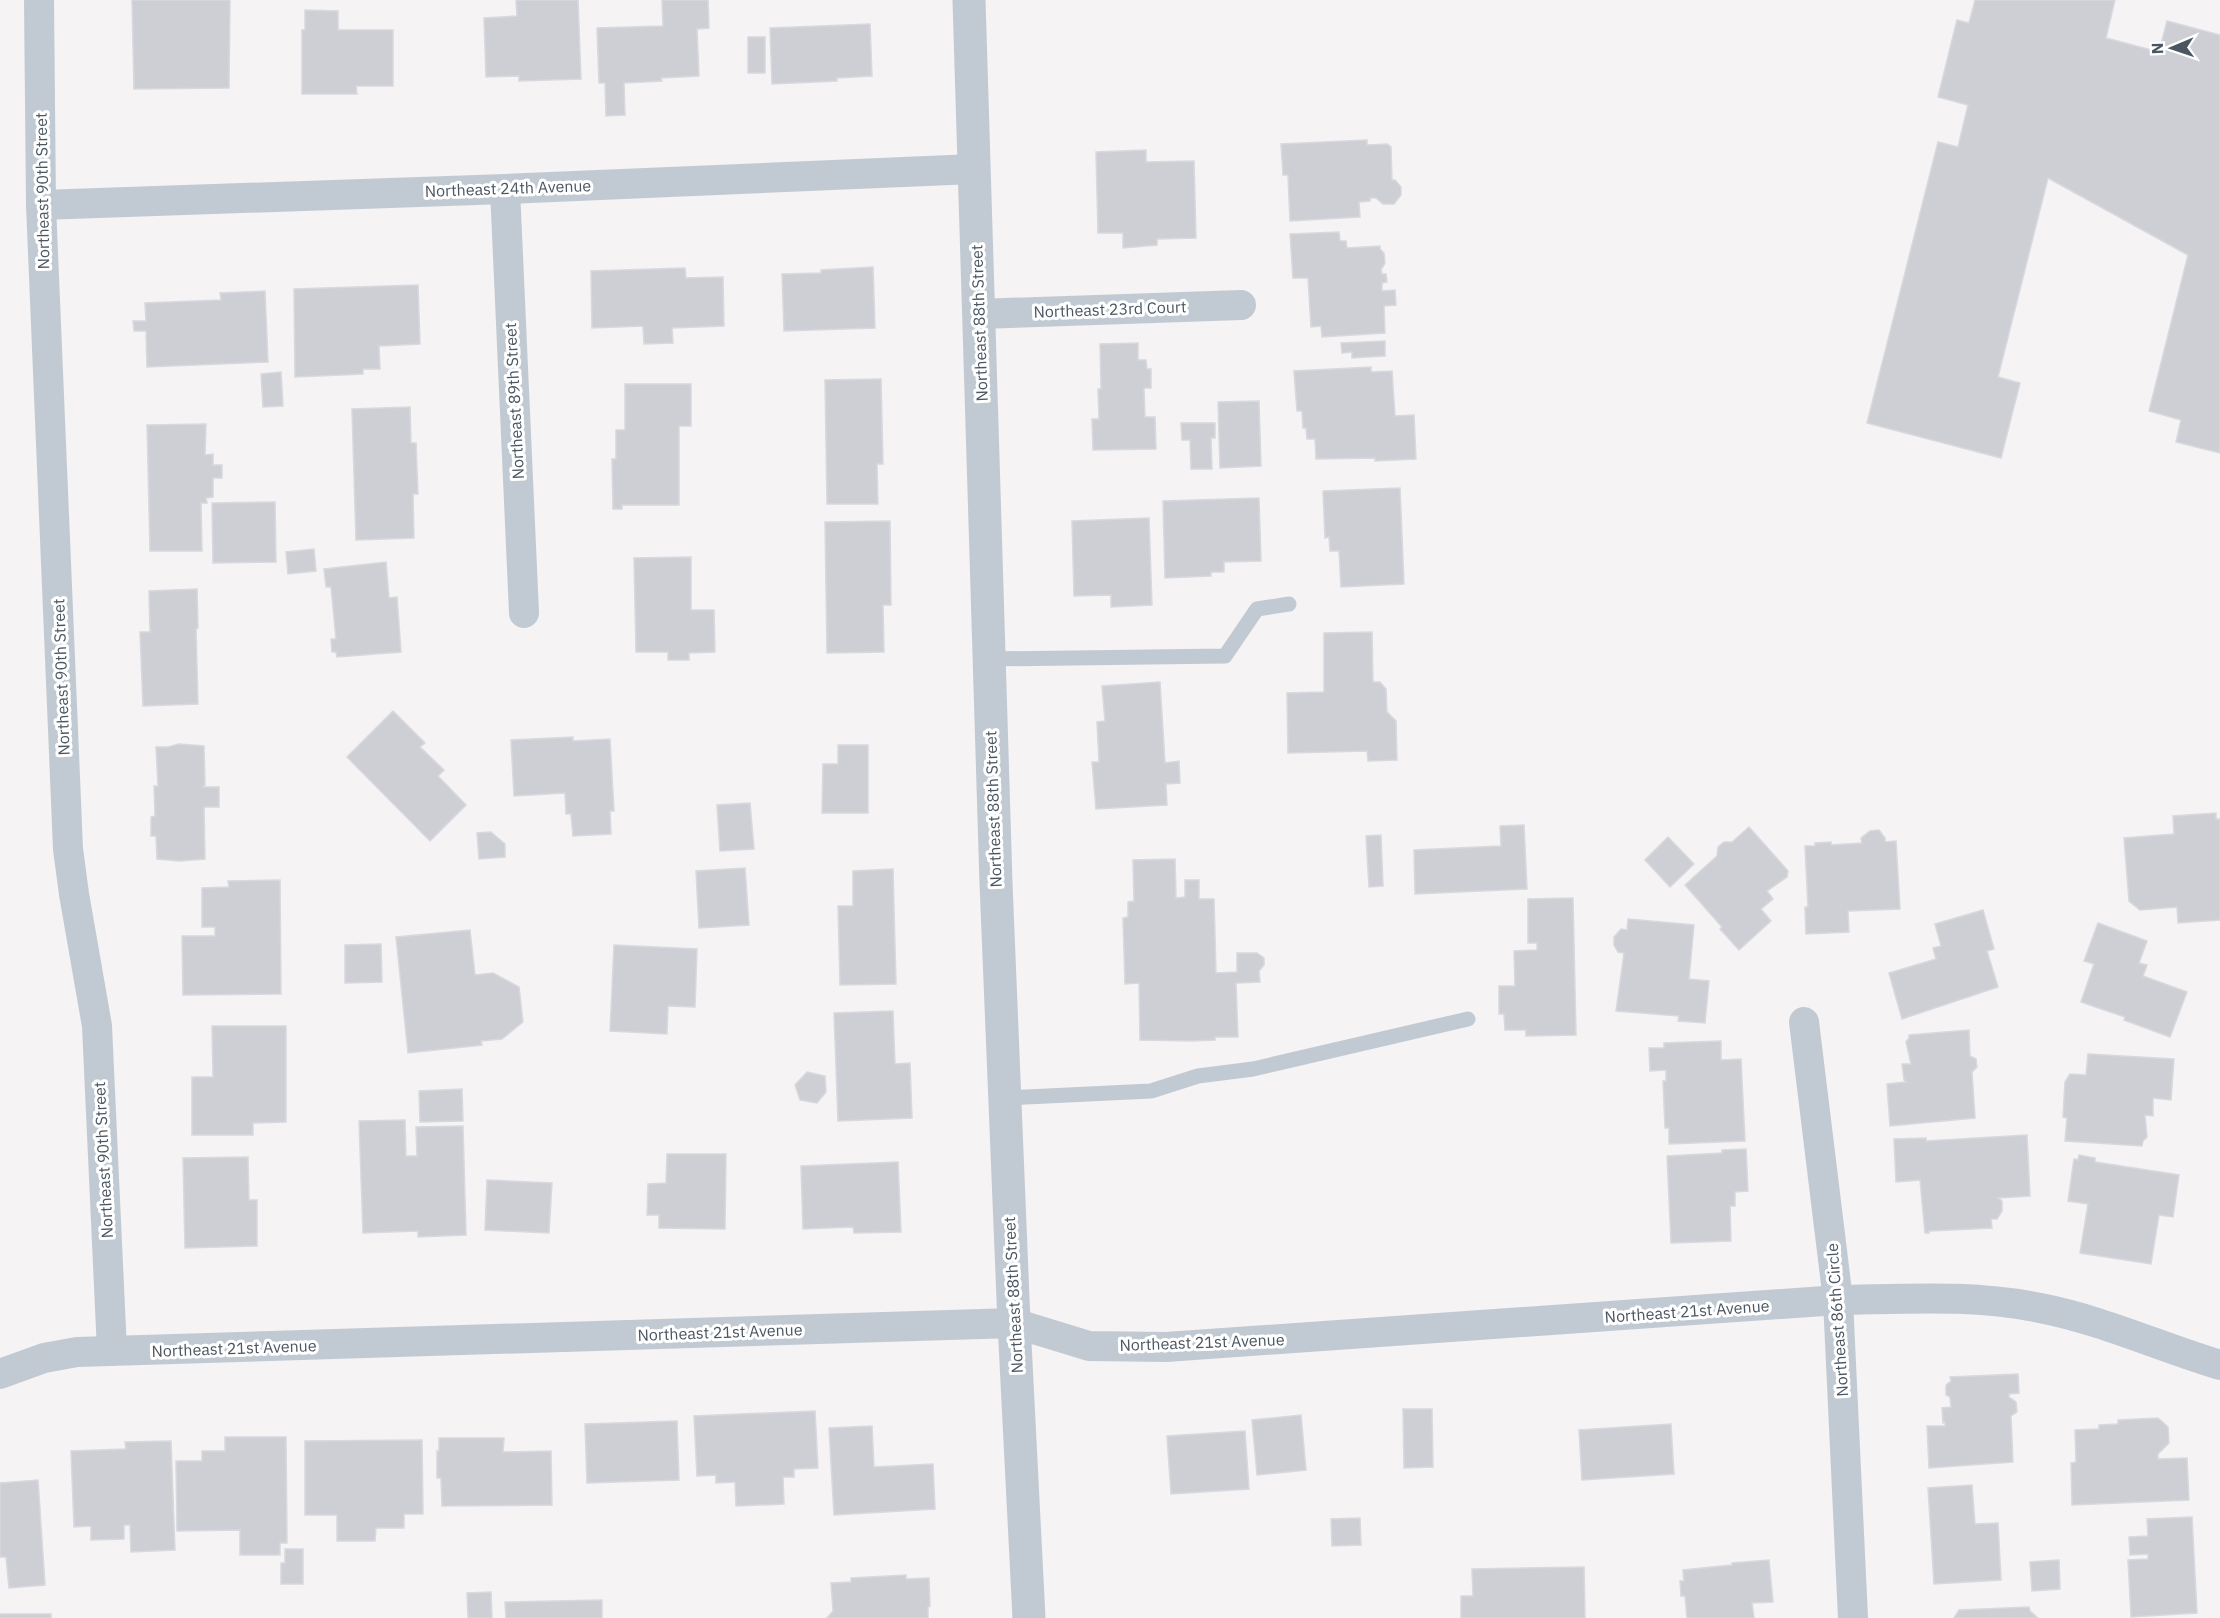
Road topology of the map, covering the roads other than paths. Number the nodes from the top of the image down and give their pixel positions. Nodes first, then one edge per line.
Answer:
1 (39, 0) edge
2 (969, 0) edge
3 (974, 169) junction
4 (505, 189) junction
5 (41, 205) junction
6 (1241, 305) dead end
7 (978, 314) junction
8 (1289, 604) dead end
9 (524, 613) dead end
10 (988, 659) junction
11 (1468, 1019) dead end
12 (1804, 1022) dead end
13 (1005, 1098) junction
14 (1838, 1300) junction
15 (1014, 1323) junction
16 (112, 1351) junction
17 (2220, 1365) edge
18 (0, 1374) edge
19 (1029, 1618) edge
20 (1853, 1618) edge

1 - 5 street, Northeast 90th Street
2 - 3 street, Northeast 88th Street
3 - 4 street, Northeast 24th Avenue
3 - 7 street, Northeast 88th Street
4 - 5 street, Northeast 24th Avenue
4 - 9 street, Northeast 89th Street
5 - 16 street, Northeast 90th Street
6 - 7 street, Northeast 23rd Court
7 - 10 street, Northeast 88th Street
8 - 10 lane
10 - 13 street, Northeast 88th Street
11 - 13 lane
12 - 14 street, Northeast 86th Circle
13 - 15 street, Northeast 88th Street
14 - 15 street, Northeast 21st Avenue
14 - 17 street, Northeast 21st Avenue
14 - 20 street, Northeast 86th Circle
15 - 16 street, Northeast 21st Avenue
15 - 19 street, Northeast 88th Street
16 - 18 street, Northeast 21st Avenue

